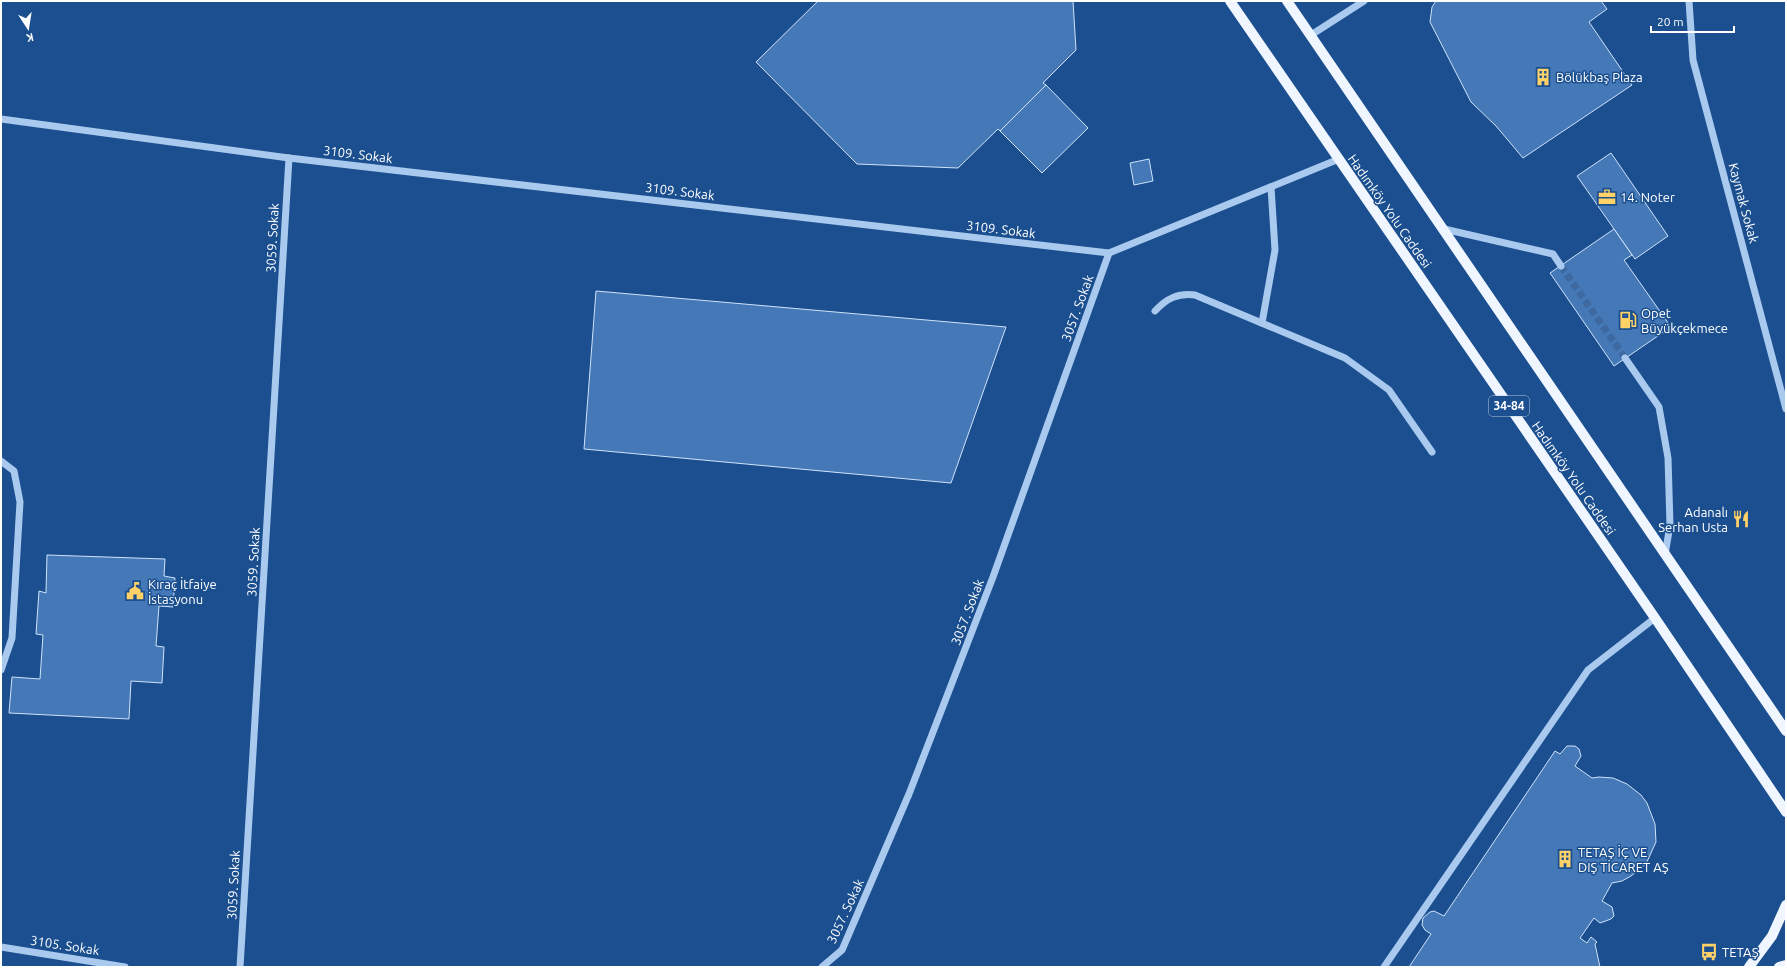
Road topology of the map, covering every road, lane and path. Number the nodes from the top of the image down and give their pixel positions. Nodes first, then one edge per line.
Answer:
1 (1230, 1) edge
2 (1287, 1) edge
3 (1364, 1) edge
4 (1689, 1) edge
5 (1311, 35) junction
6 (1, 119) edge
7 (289, 158) junction
8 (1339, 159) junction
9 (1271, 187) junction
10 (1444, 229) junction
11 (1109, 253) junction
12 (1561, 266) tunnel mouth
13 (1155, 311) dead end
14 (1262, 323) junction
15 (1625, 358) tunnel mouth
16 (1786, 409) edge
17 (1432, 452) dead end
18 (1, 461) edge
19 (1665, 556) junction
20 (1655, 618) junction
21 (1, 670) edge
22 (1786, 731) edge
23 (1786, 812) edge
24 (1786, 905) edge
25 (1, 947) edge
26 (1786, 965) edge
27 (125, 967) edge
28 (240, 967) edge
29 (822, 967) edge
30 (1384, 967) edge
31 (1749, 967) edge
32 (1779, 967) edge

1 - 8 main road, Hadımköy Yolu Caddesi / 34-84
2 - 5 main road
3 - 5 street
4 - 16 street, Kaymak Sokak
5 - 10 main road
6 - 7 street, 3109. Sokak
7 - 11 street, 3109. Sokak
7 - 28 street, 3059. Sokak
8 - 9 street, 3109. Sokak
8 - 20 main road, Hadımköy Yolu Caddesi / 34-84
9 - 11 street, 3109. Sokak
9 - 14 street
10 - 12 street
10 - 19 main road
11 - 29 street, 3057. Sokak
13 - 14 street
14 - 17 street
15 - 19 street
18 - 21 street
19 - 22 main road
20 - 23 main road, Hadımköy Yolu Caddesi / 34-84
20 - 30 street
24 - 31 main road
25 - 27 street, 3105. Sokak
26 - 32 main road

